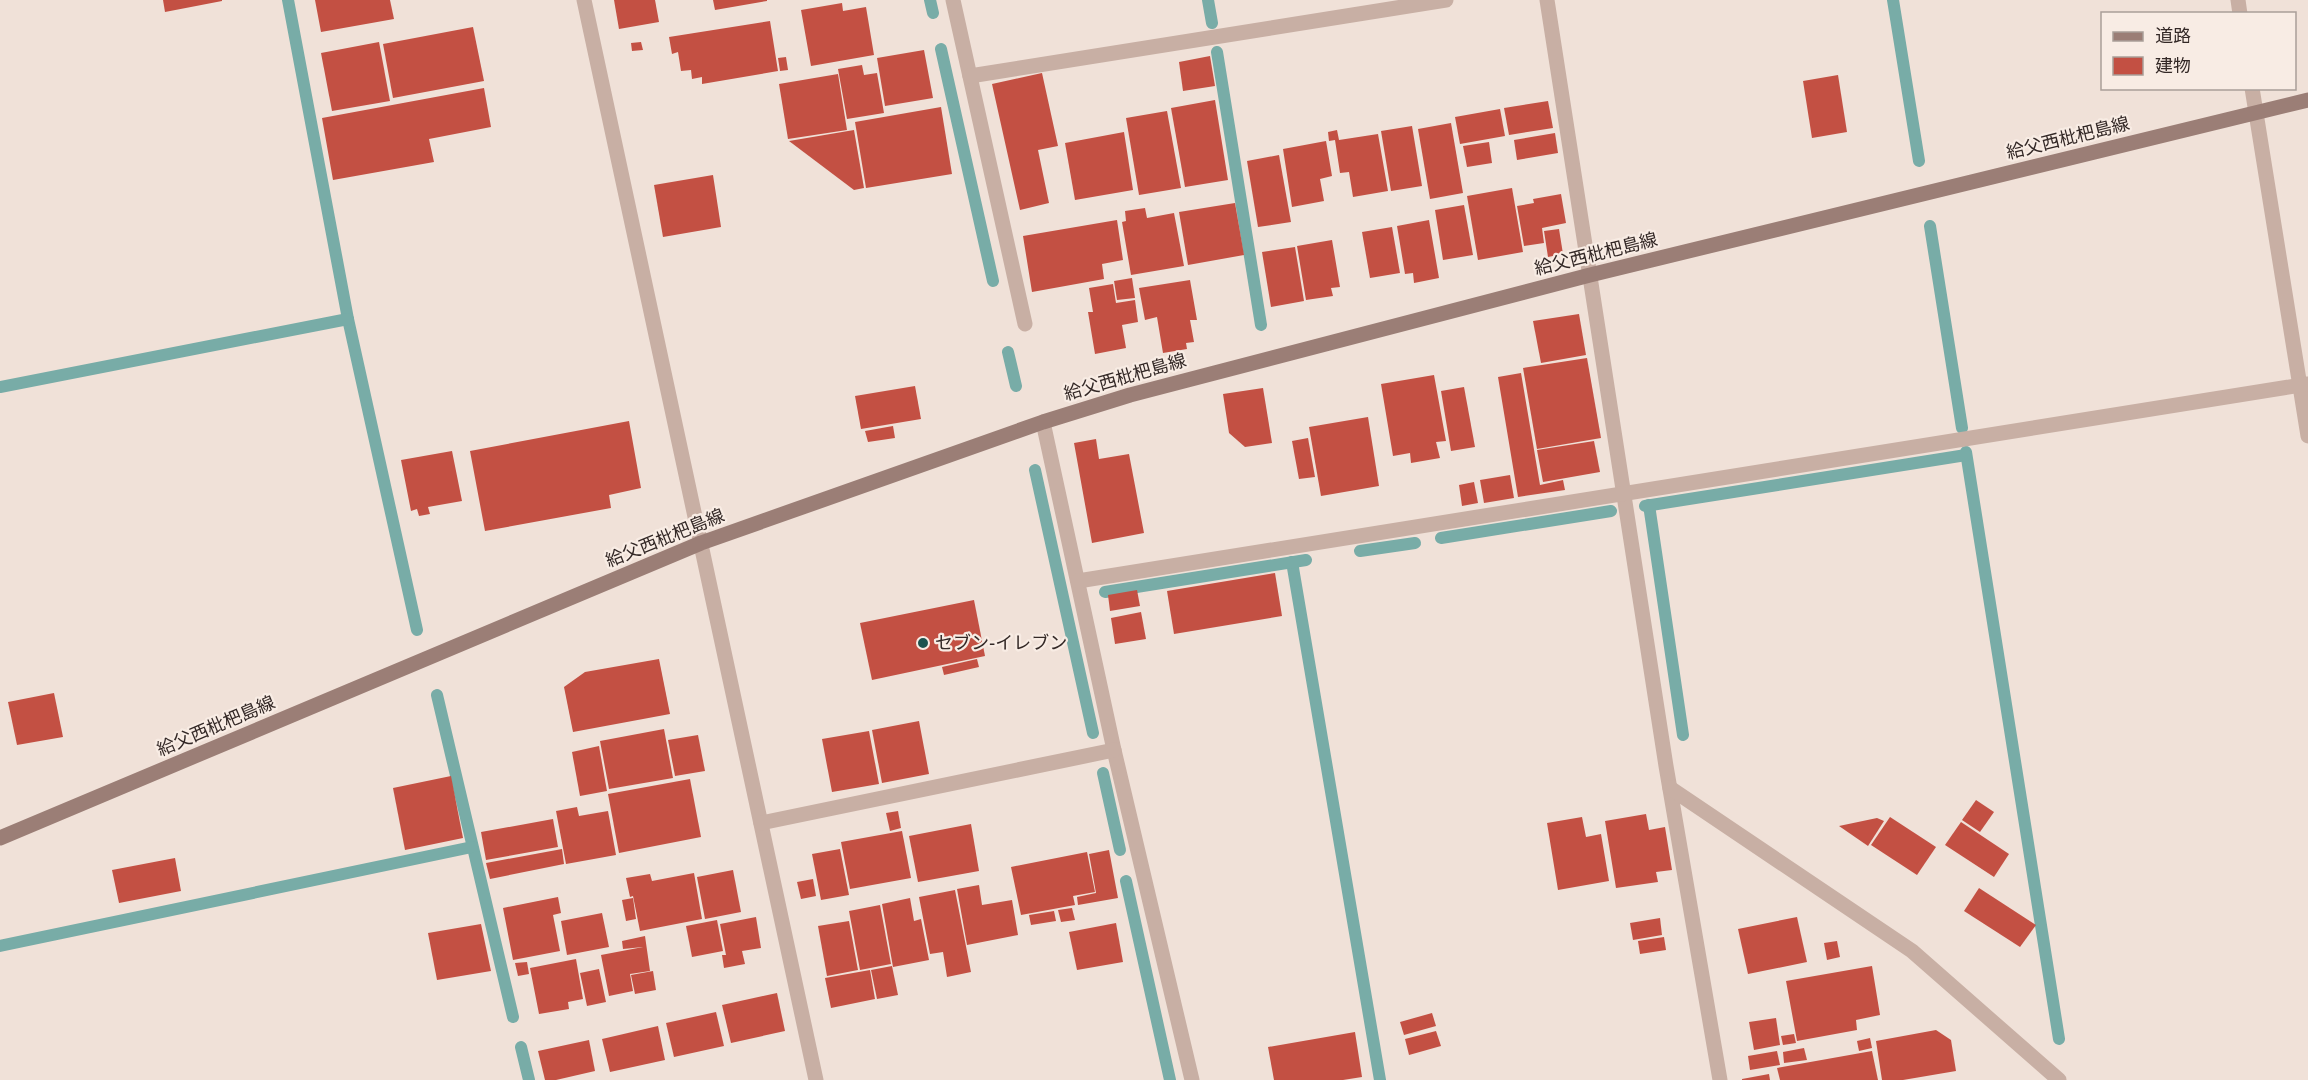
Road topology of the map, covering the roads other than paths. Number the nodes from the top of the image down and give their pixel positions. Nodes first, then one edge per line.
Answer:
1 (584, 0) edge
2 (953, 0) edge
3 (1446, 0) edge
4 (1547, 0) edge
5 (970, 76) junction
6 (2252, 90) edge
7 (2308, 100) edge
8 (2256, 113) junction
9 (1590, 275) junction
10 (1025, 324) dead end
11 (2304, 385) edge
12 (1043, 422) junction
13 (2308, 436) edge
14 (1624, 494) junction
15 (701, 543) junction
16 (1078, 581) junction
17 (1114, 750) junction
18 (1670, 788) junction
19 (761, 823) junction
20 (0, 838) edge
21 (816, 1080) edge
22 (1192, 1080) edge
23 (1720, 1080) edge
24 (2059, 1080) edge

1 - 15 street
2 - 5 street
3 - 5 street
4 - 9 street
5 - 10 street
6 - 8 street
7 - 8 main road, 給父西枇杷島線
8 - 9 main road, 給父西枇杷島線
8 - 11 street
9 - 12 main road, 給父西枇杷島線
9 - 14 street
11 - 13 street
11 - 14 street
12 - 15 main road, 給父西枇杷島線
12 - 16 street
14 - 16 street
14 - 18 street
15 - 19 street
15 - 20 main road, 給父西枇杷島線
16 - 17 street
17 - 19 street
17 - 22 street
18 - 23 street
18 - 24 street
19 - 21 street

